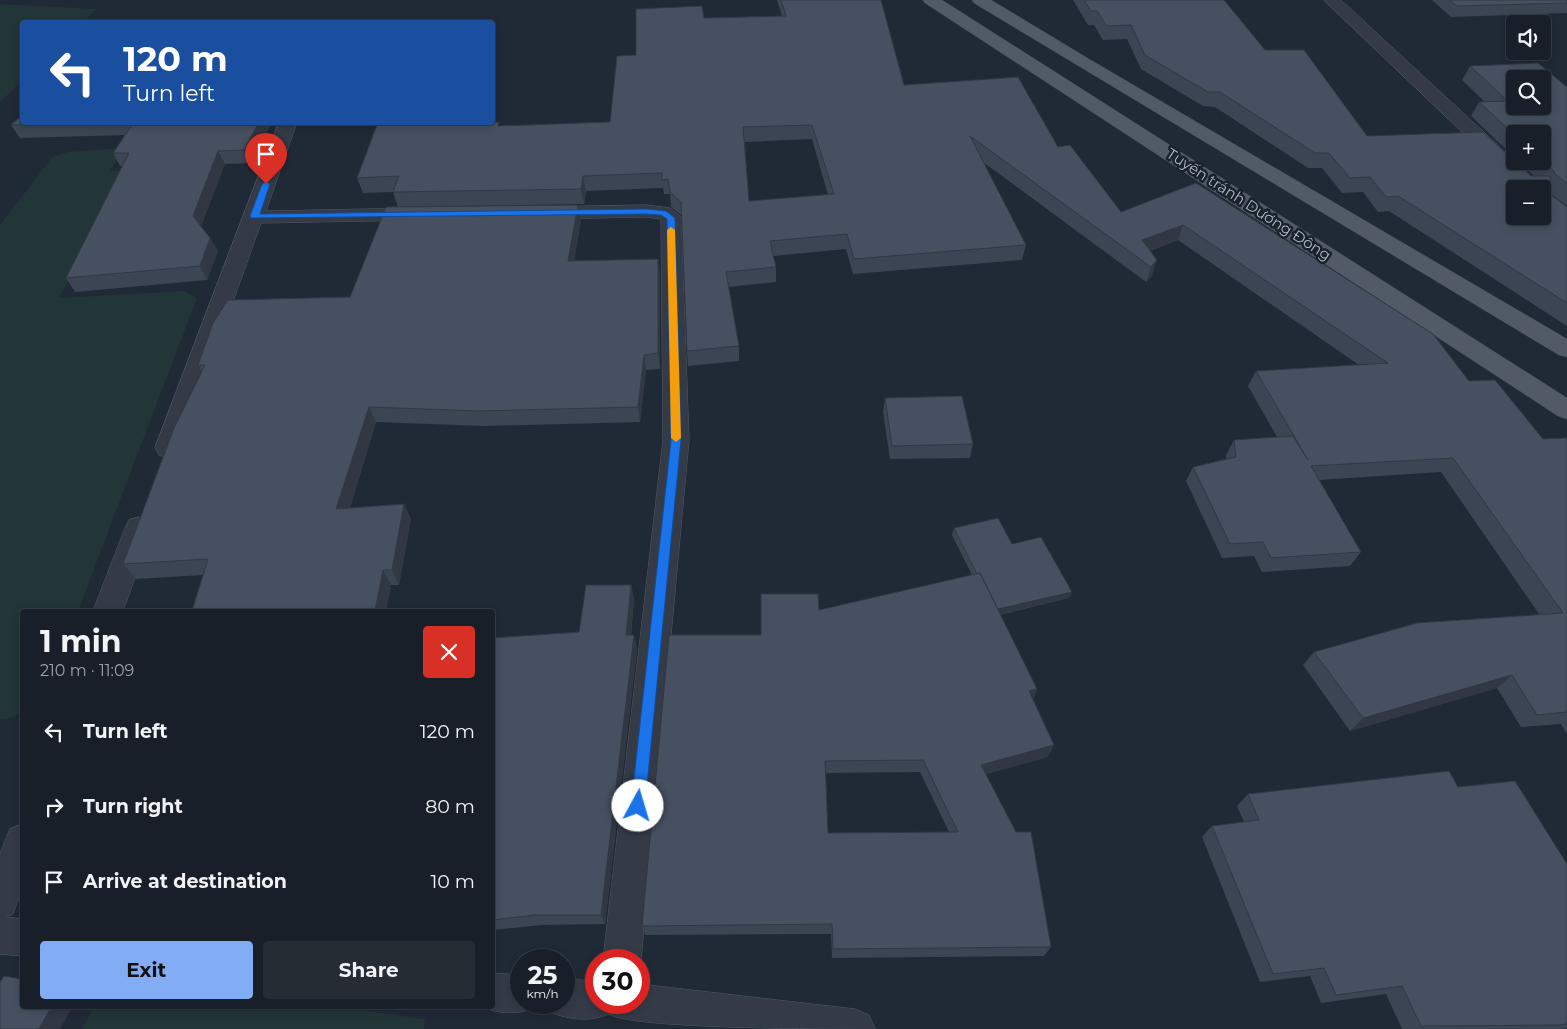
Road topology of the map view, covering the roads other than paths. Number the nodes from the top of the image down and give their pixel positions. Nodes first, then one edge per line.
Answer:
1 (931, 0) edge
2 (980, 0) edge
3 (1332, 0) edge
4 (286, 125) dead end
5 (1525, 180) edge
6 (519, 213) edge
7 (441, 214) edge
8 (254, 216) junction
9 (1567, 349) edge
10 (1567, 410) edge
11 (162, 464) edge
12 (145, 510) edge
13 (109, 609) edge
14 (20, 846) edge
15 (0, 901) edge
16 (0, 935) edge
17 (20, 937) edge
18 (623, 949) edge
19 (495, 992) edge
20 (510, 993) edge
21 (650, 1005) edge
22 (855, 1029) edge

1 - 10 main road, Tuyến tránh Dương Đông
2 - 9 main road, Tuyến tránh Dương Đông
3 - 5 street
4 - 8 street
6 - 18 street
7 - 8 street
8 - 11 street
12 - 13 street
14 - 15 street
16 - 17 street
19 - 20 street
21 - 22 street

